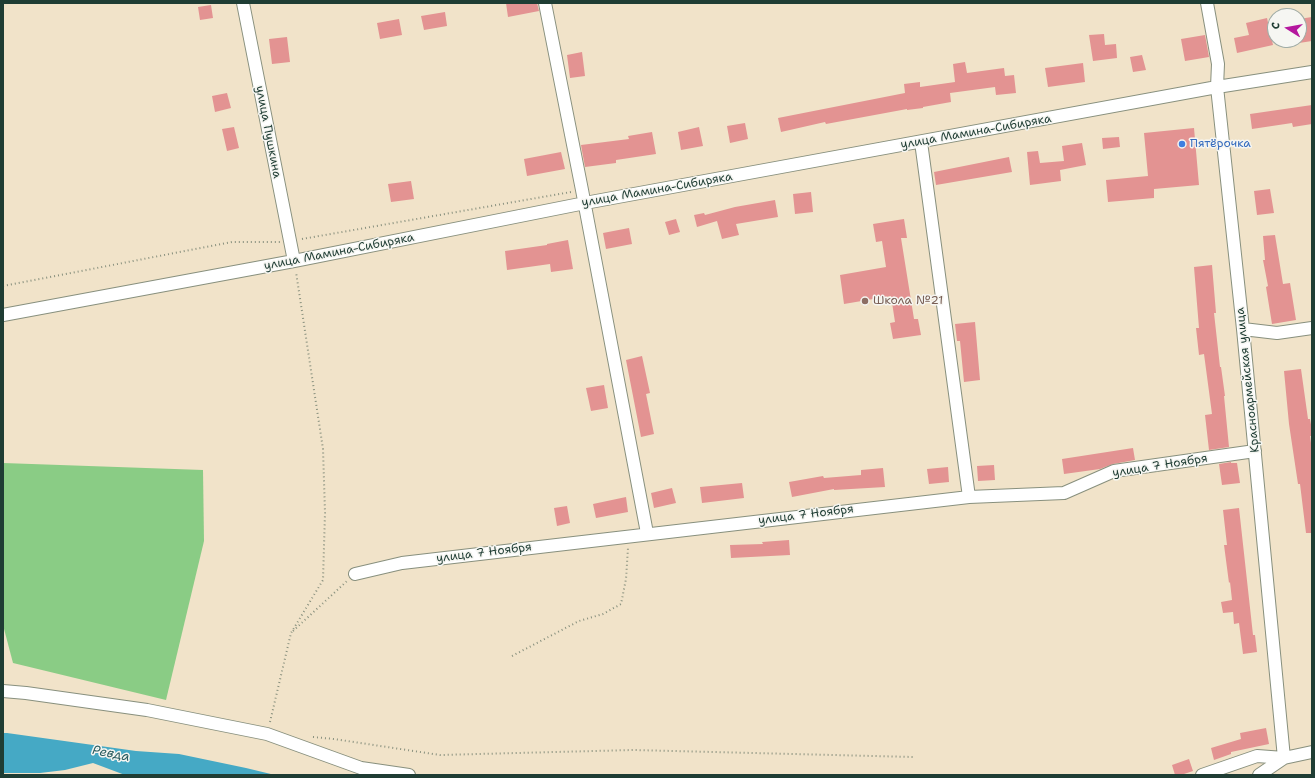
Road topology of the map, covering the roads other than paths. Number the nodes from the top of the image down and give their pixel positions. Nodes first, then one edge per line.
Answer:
1 (243, 3) edge
2 (545, 3) edge
3 (1207, 3) edge
4 (1312, 72) edge
5 (1217, 88) junction
6 (921, 142) junction
7 (585, 203) junction
8 (294, 261) junction
9 (3, 316) edge
10 (1312, 328) edge
11 (1243, 330) junction
12 (1255, 451) junction
13 (969, 497) junction
14 (647, 534) junction
15 (354, 574) road end
16 (3, 691) edge
17 (1312, 752) edge
18 (1284, 758) junction
19 (409, 775) edge
20 (1202, 775) edge
21 (1259, 775) edge

1 - 8 street, улица Пушкина
2 - 7 street
3 - 5 street, Красноармейская улица
4 - 5 street, улица Мамина-Сибиряка
5 - 6 street, улица Мамина-Сибиряка
5 - 11 street, Красноармейская улица
6 - 7 street, улица Мамина-Сибиряка
6 - 13 street
7 - 8 street, улица Мамина-Сибиряка
7 - 14 street
8 - 9 street, улица Мамина-Сибиряка
10 - 11 street
11 - 12 street, Красноармейская улица
12 - 13 street, улица 7 Ноября
12 - 18 street, Красноармейская улица
13 - 14 street, улица 7 Ноября
14 - 15 street, улица 7 Ноября
16 - 19 street
17 - 18 street
18 - 20 street
18 - 21 street

